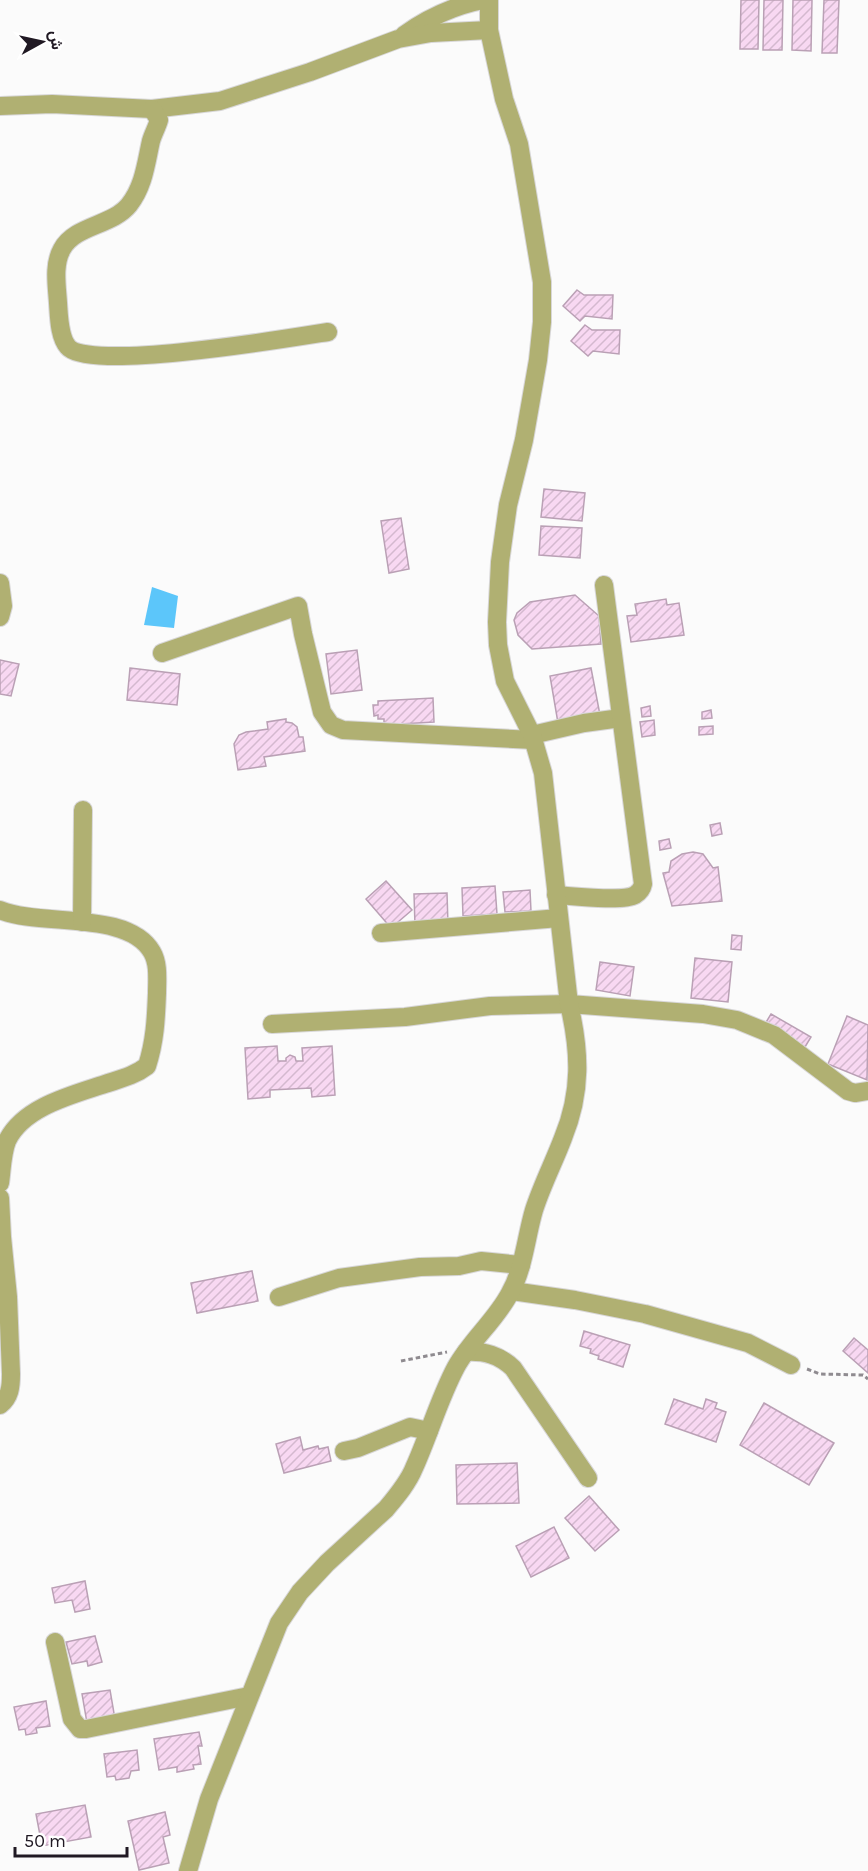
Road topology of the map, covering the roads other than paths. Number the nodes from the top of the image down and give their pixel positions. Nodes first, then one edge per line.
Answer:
1 (483, 0) edge
2 (489, 0) edge
3 (489, 30) junction
4 (398, 39) junction
5 (0, 106) edge
6 (128, 108) junction
7 (152, 109) junction
8 (152, 140) junction
9 (328, 332) dead end
10 (0, 583) edge
11 (604, 585) dead end
12 (0, 617) edge
13 (162, 653) dead end
14 (621, 718) junction
15 (533, 738) junction
16 (84, 810) dead end
17 (556, 895) junction
18 (0, 910) edge
19 (559, 918) junction
20 (82, 922) junction
21 (381, 933) dead end
22 (569, 1004) junction
23 (272, 1024) dead end
24 (868, 1091) edge
25 (0, 1183) edge
26 (0, 1198) edge
27 (521, 1265) junction
28 (512, 1292) junction
29 (279, 1297) dead end
30 (466, 1352) junction
31 (791, 1365) road end
32 (0, 1405) edge
33 (429, 1431) junction
34 (344, 1451) dead end
35 (588, 1478) dead end
36 (55, 1642) dead end
37 (249, 1696) junction
38 (188, 1871) edge

1 - 4 street
2 - 3 street
3 - 4 street
3 - 15 street
4 - 7 street
5 - 6 street
6 - 7 street
6 - 8 street
7 - 8 street
8 - 9 street
10 - 12 street
11 - 14 street
13 - 15 street
14 - 15 street
14 - 17 street
15 - 17 street
16 - 20 street
17 - 19 street
18 - 20 street
19 - 21 street
19 - 22 street
20 - 25 street
22 - 23 street
22 - 24 street
22 - 27 street
26 - 32 street
27 - 28 street
27 - 29 street
28 - 30 street
28 - 31 street
30 - 33 street
30 - 35 street
33 - 34 street
33 - 37 street
36 - 37 street
37 - 38 street

